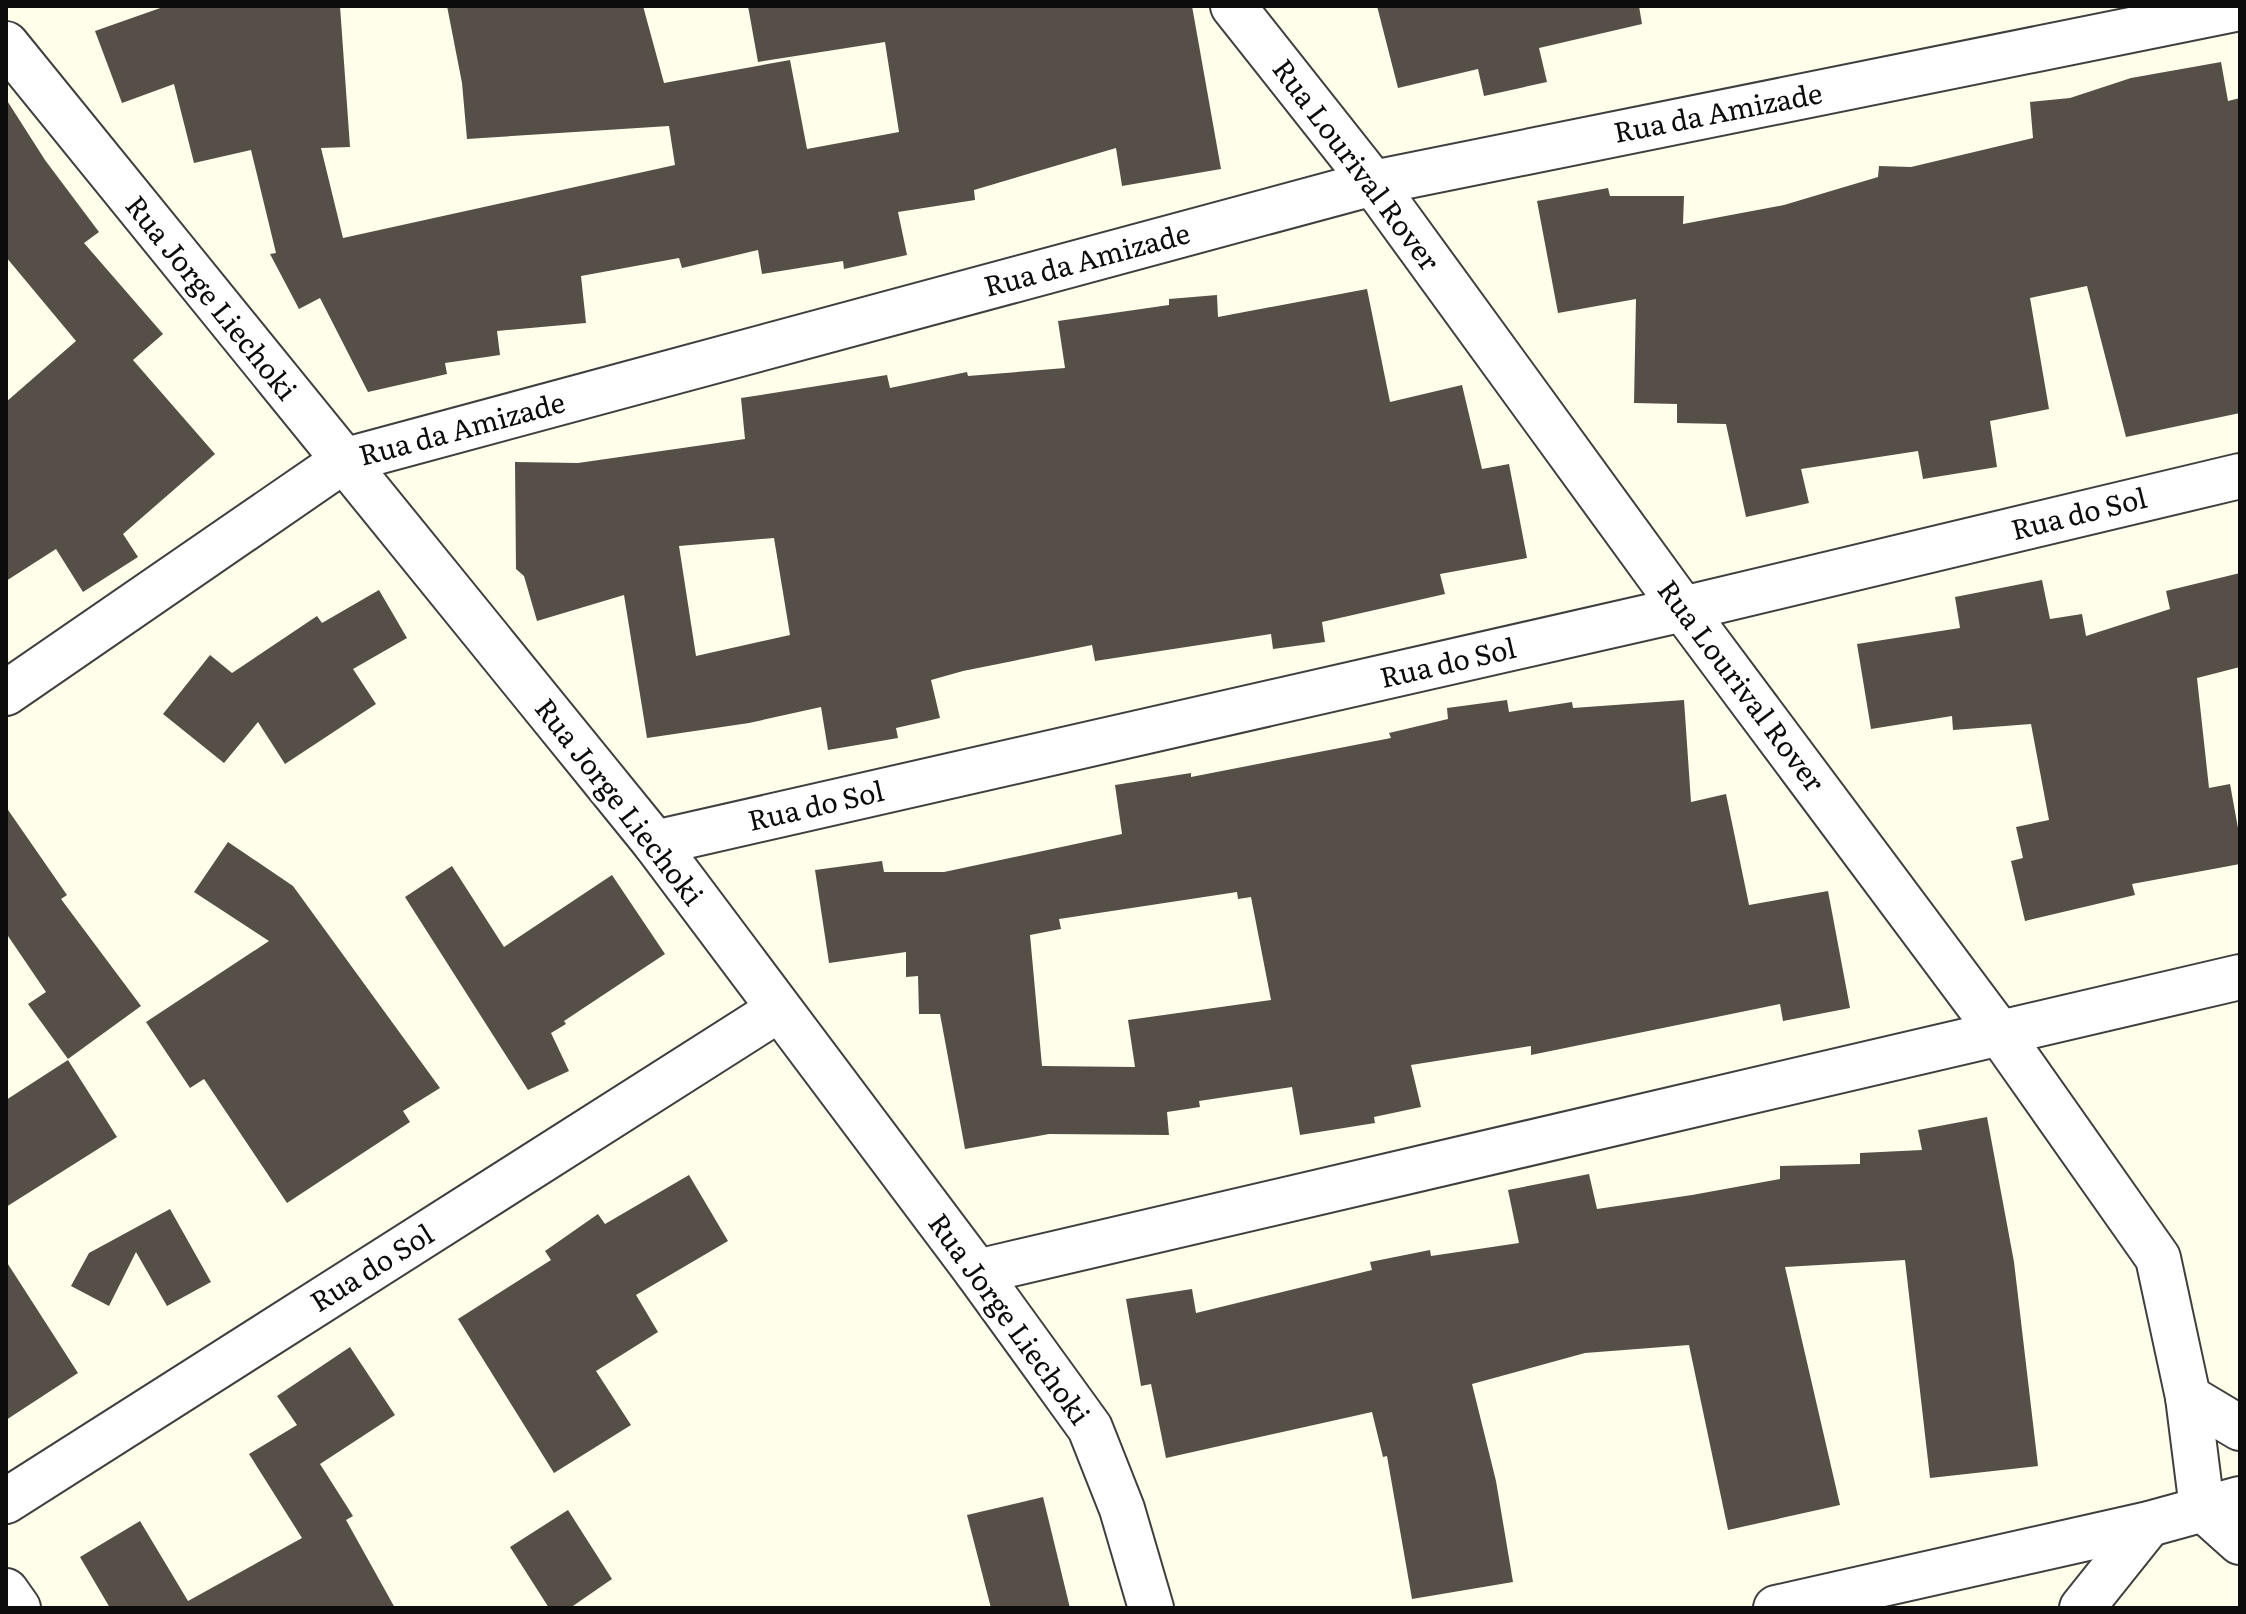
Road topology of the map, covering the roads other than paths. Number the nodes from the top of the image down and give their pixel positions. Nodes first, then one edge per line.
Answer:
1 (1233, 6) edge
2 (2240, 8) edge
3 (6, 44) edge
4 (1373, 183) junction
5 (343, 461) junction
6 (2240, 476) edge
7 (1683, 609) junction
8 (6, 693) edge
9 (655, 843) junction
10 (2240, 977) edge
11 (778, 1010) junction
12 (2001, 1035) junction
13 (977, 1272) junction
14 (2188, 1397) junction
15 (2240, 1428) edge
16 (6, 1501) edge
17 (2221, 1503) edge
18 (2149, 1524) junction
19 (2240, 1542) edge
20 (6, 1591) edge
21 (18, 1608) edge
22 (1151, 1608) edge
23 (1776, 1608) edge
24 (2082, 1608) edge

1 - 4 street, Rua Lourival Rover
2 - 4 street, Rua da Amizade
3 - 5 street, Rua Jorge Liechoki
4 - 5 street, Rua da Amizade
4 - 7 street, Rua Lourival Rover
5 - 8 street, Rua da Amizade
5 - 9 street, Rua Jorge Liechoki
6 - 7 street, Rua do Sol
7 - 9 street, Rua do Sol
7 - 12 street, Rua Lourival Rover
9 - 11 street, Rua Jorge Liechoki
10 - 12 street
11 - 13 street, Rua Jorge Liechoki
11 - 16 street, Rua do Sol
12 - 13 street
12 - 14 street, Rua Lourival Rover
13 - 22 street, Rua Jorge Liechoki
14 - 15 street
14 - 17 street, Rua Lourival Rover
17 - 18 street
17 - 19 street
18 - 23 street
18 - 24 street
20 - 21 street

